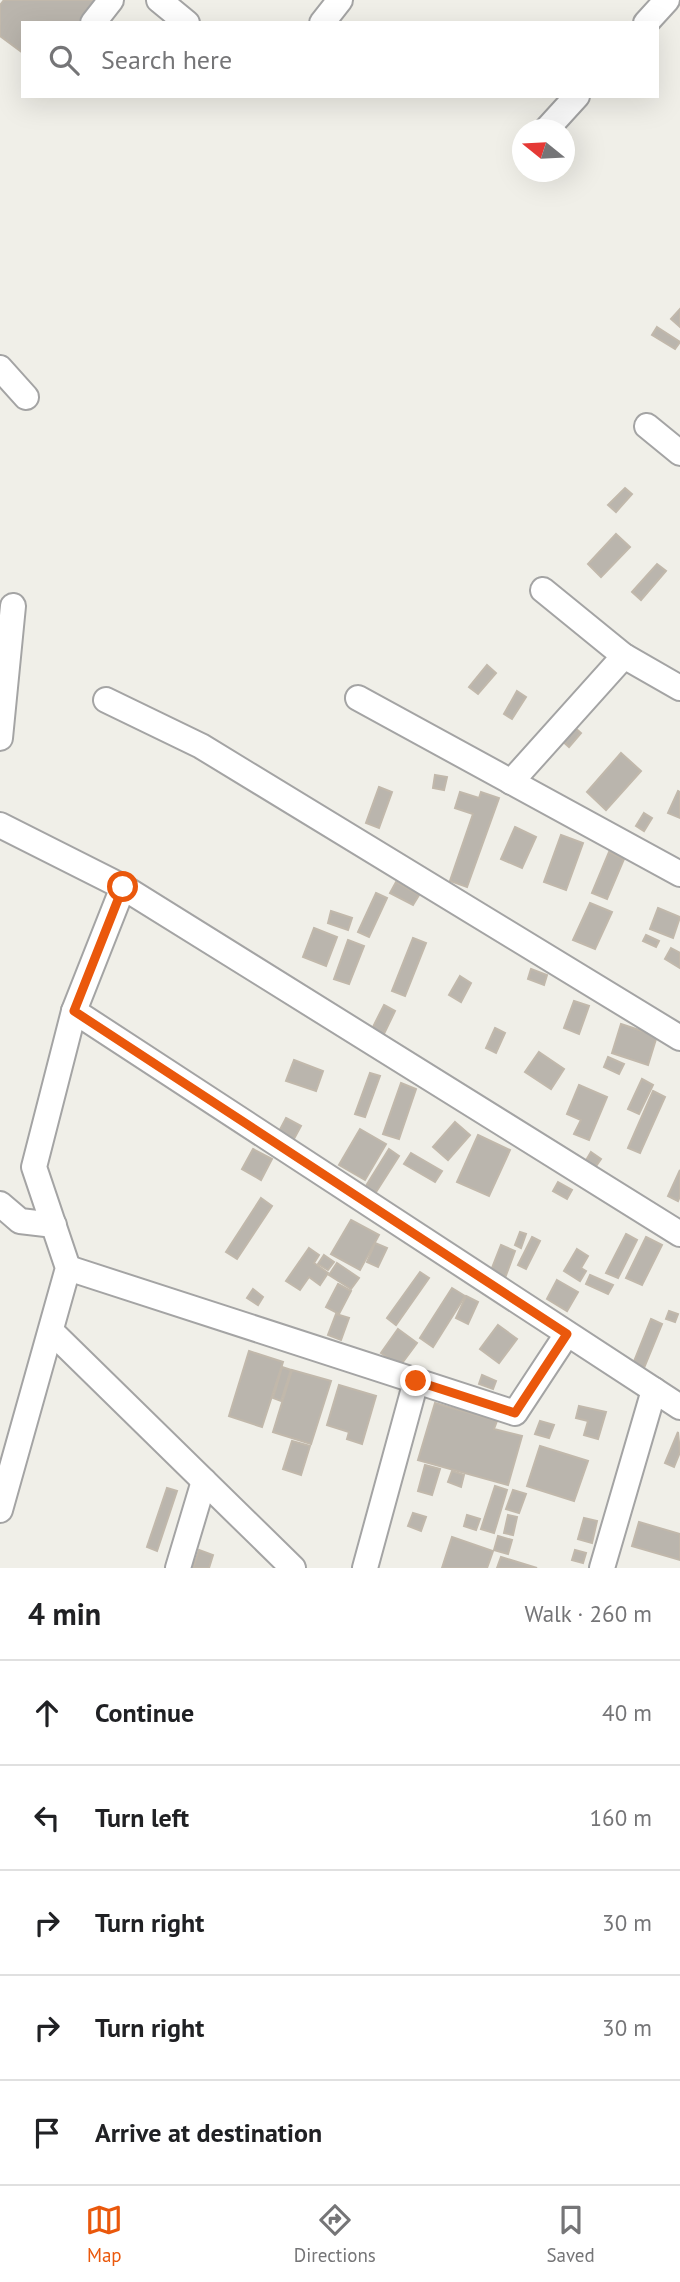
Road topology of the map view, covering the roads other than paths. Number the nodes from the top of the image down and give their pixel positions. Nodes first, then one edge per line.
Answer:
1 (111, 0) edge
2 (159, 0) edge
3 (340, 0) edge
4 (667, 0) edge
5 (95, 21) edge
6 (185, 21) edge
7 (324, 21) edge
8 (648, 21) edge
9 (575, 98) edge
10 (556, 119) edge
11 (0, 368) edge
12 (26, 397) dead end
13 (647, 426) dead end
14 (680, 453) edge
15 (543, 590) dead end
16 (13, 606) dead end
17 (624, 656) junction
18 (680, 688) edge
19 (358, 698) dead end
20 (107, 700) dead end
21 (0, 738) edge
22 (511, 782) junction
23 (0, 825) edge
24 (680, 874) edge
25 (123, 887) junction
26 (74, 1011) junction
27 (680, 1038) edge
28 (0, 1204) edge
29 (54, 1225) junction
30 (680, 1234) edge
31 (68, 1268) junction
32 (51, 1331) junction
33 (567, 1334) junction
34 (416, 1381) junction
35 (654, 1390) junction
36 (680, 1407) edge
37 (204, 1481) junction
38 (0, 1510) edge
39 (178, 1568) edge
40 (293, 1568) edge
41 (365, 1568) edge
42 (602, 1568) edge

1 - 5 street
2 - 6 street
3 - 7 street
4 - 8 street
9 - 10 street
11 - 12 street
13 - 14 street
15 - 17 street
16 - 21 street
17 - 18 street
17 - 22 street
19 - 22 street
20 - 27 street
22 - 24 street
23 - 25 street
25 - 26 street
25 - 30 street
26 - 29 street
26 - 33 street
28 - 29 street
29 - 31 street
31 - 32 street
31 - 34 street
32 - 37 street
32 - 38 street
33 - 34 street
33 - 35 street
34 - 41 street
35 - 36 street
35 - 42 street
37 - 39 street
37 - 40 street

